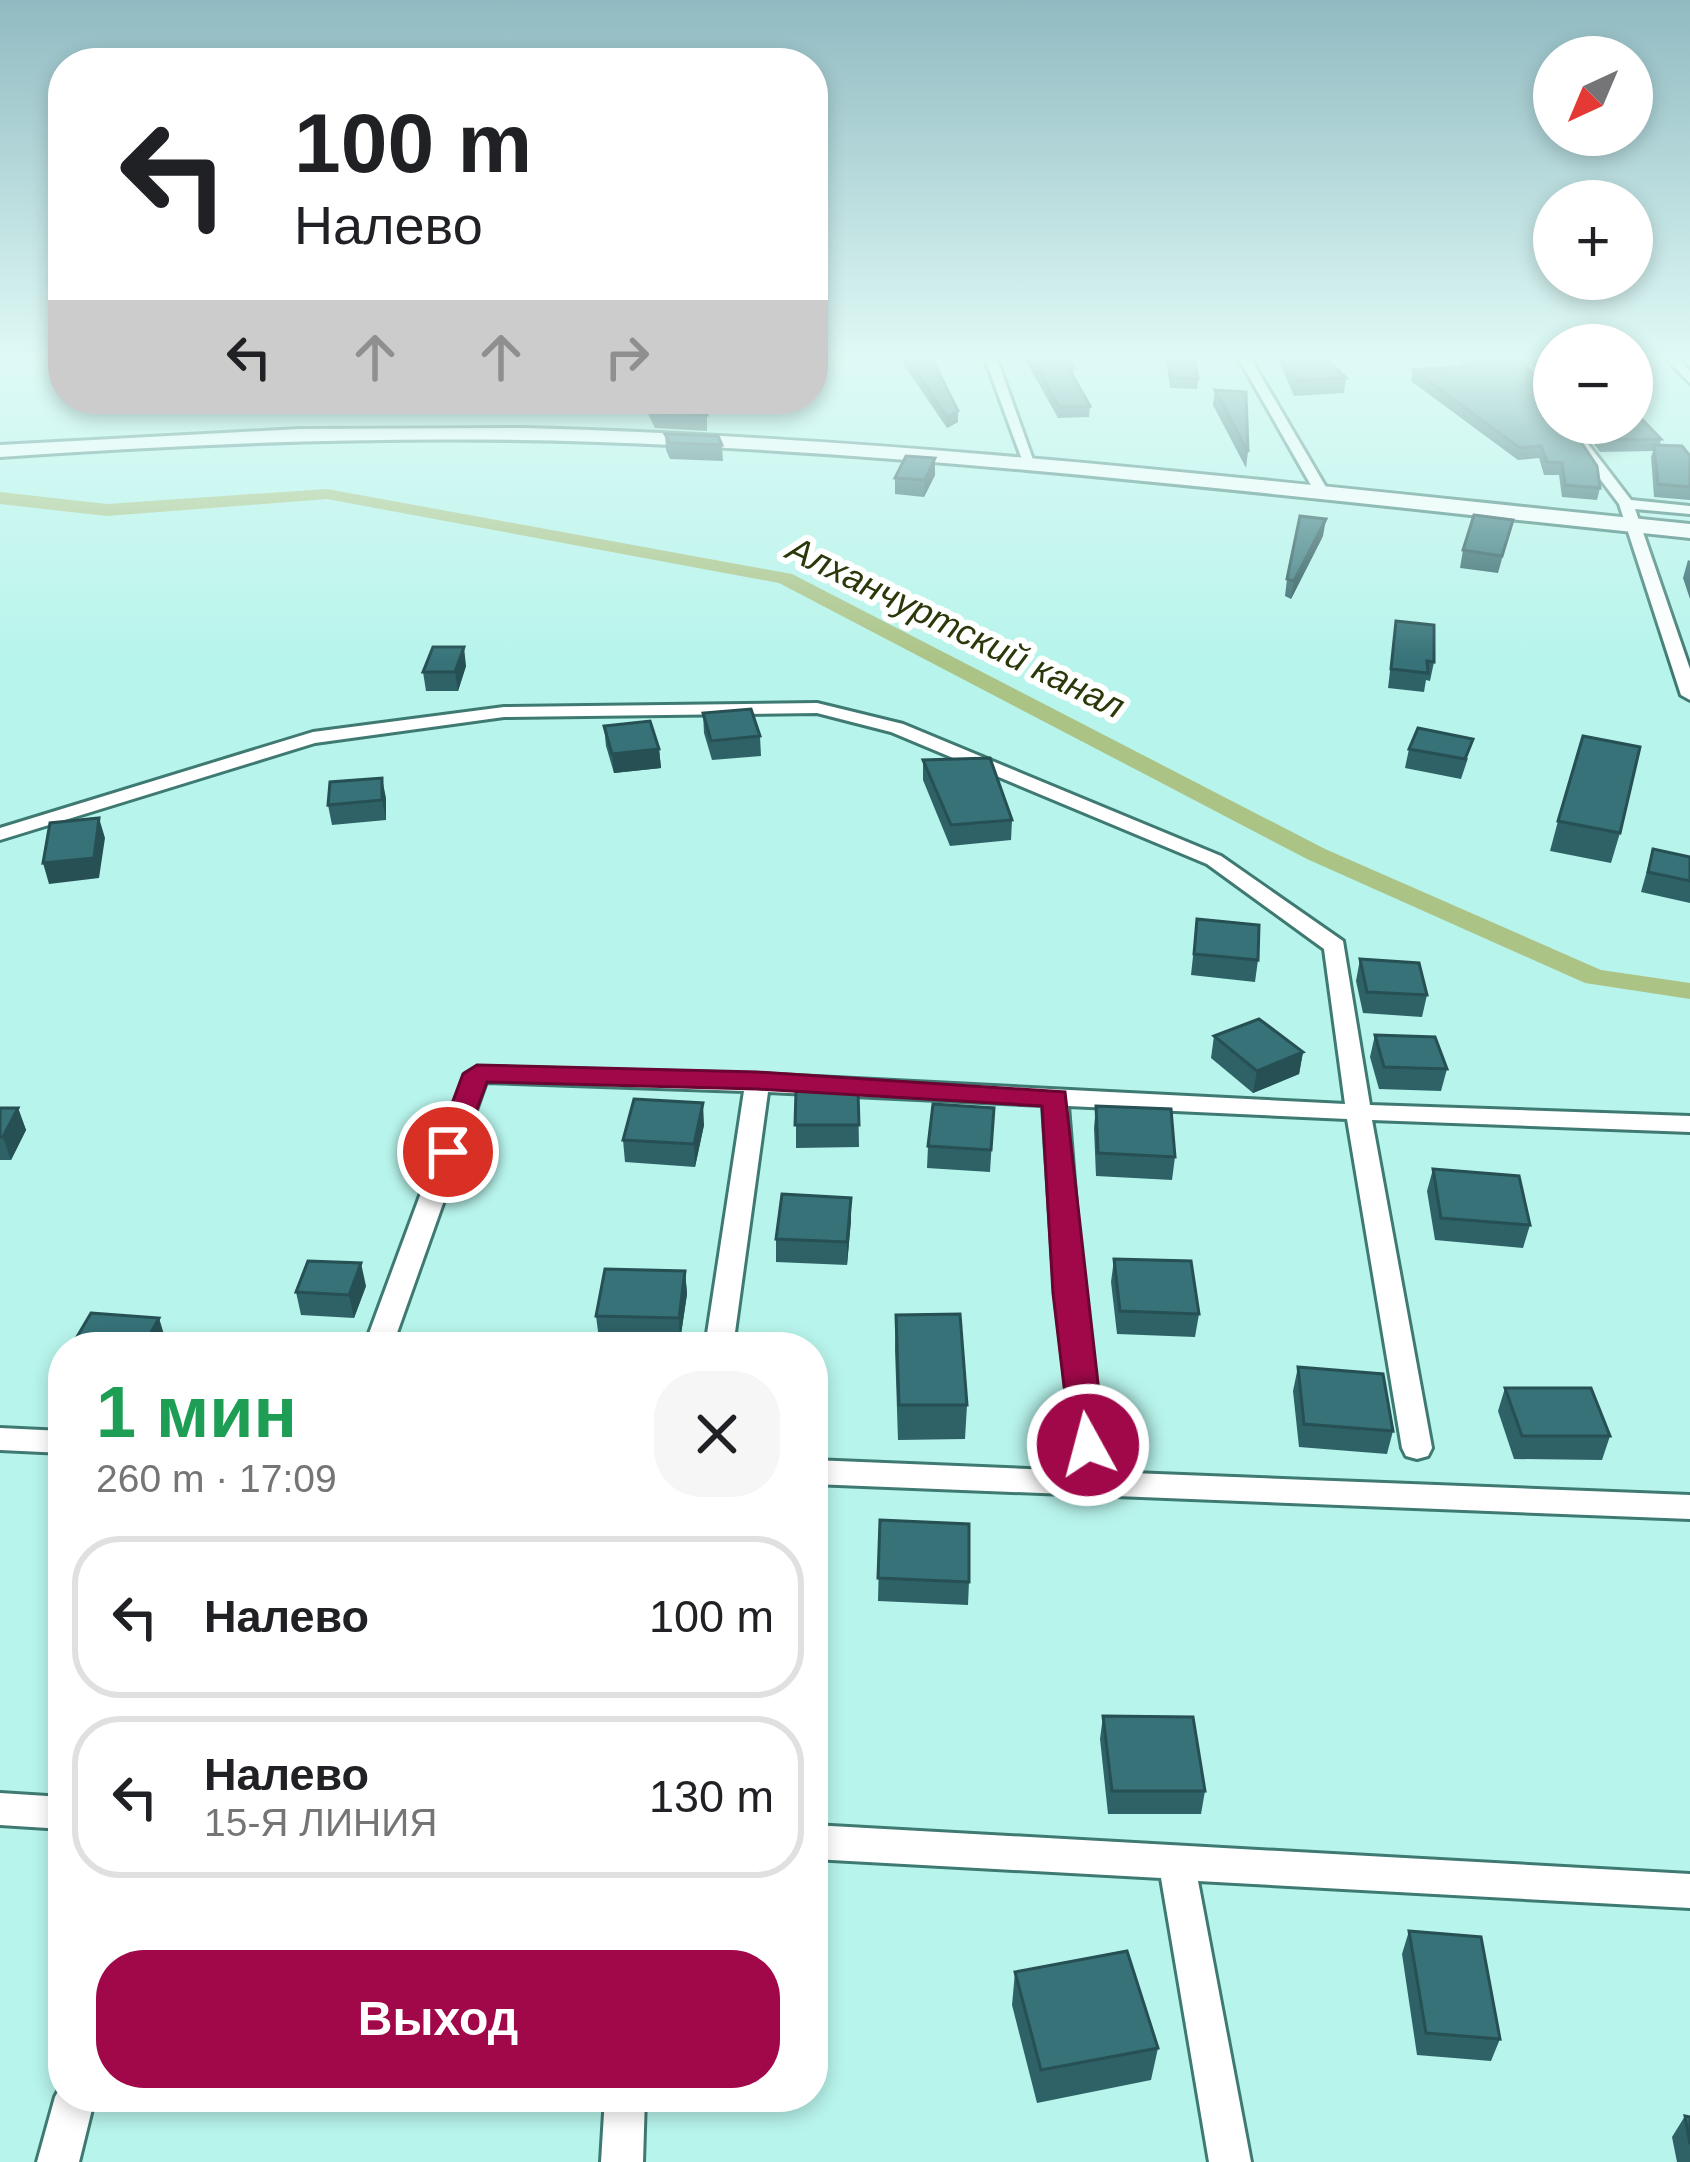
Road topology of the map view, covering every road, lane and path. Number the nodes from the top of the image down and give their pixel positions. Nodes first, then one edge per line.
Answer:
1 (955, 460) edge
2 (1029, 460) edge
3 (1303, 460) edge
4 (1591, 460) edge
5 (1031, 465) junction
6 (1323, 494) junction
7 (1690, 510) edge
8 (1630, 514) junction
9 (1690, 531) edge
10 (1690, 695) edge
11 (0, 834) edge
12 (757, 1081) junction
13 (1055, 1098) junction
14 (1359, 1116) junction
15 (1690, 1124) edge
16 (383, 1332) edge
17 (721, 1332) edge
18 (0, 1439) edge
19 (48, 1441) edge
20 (1417, 1448) dead end
21 (828, 1473) edge
22 (1094, 1483) junction
23 (1690, 1507) edge
24 (0, 1809) edge
25 (48, 1813) edge
26 (828, 1843) edge
27 (1177, 1865) junction
28 (1690, 1891) edge
29 (72, 2112) edge
30 (624, 2112) edge
31 (58, 2162) edge
32 (622, 2162) edge
33 (1230, 2162) edge

1 - 5 main road
2 - 5 street
3 - 6 street
4 - 8 street
5 - 6 main road
6 - 8 main road
7 - 8 street
8 - 9 main road
8 - 10 street
11 - 14 street
12 - 13 street
12 - 16 street
12 - 17 street
13 - 14 street
13 - 22 street
14 - 15 street
14 - 20 street
18 - 19 street
21 - 22 street
22 - 23 street
24 - 25 street
26 - 27 street
27 - 28 street
27 - 33 street
29 - 31 street
30 - 32 street

